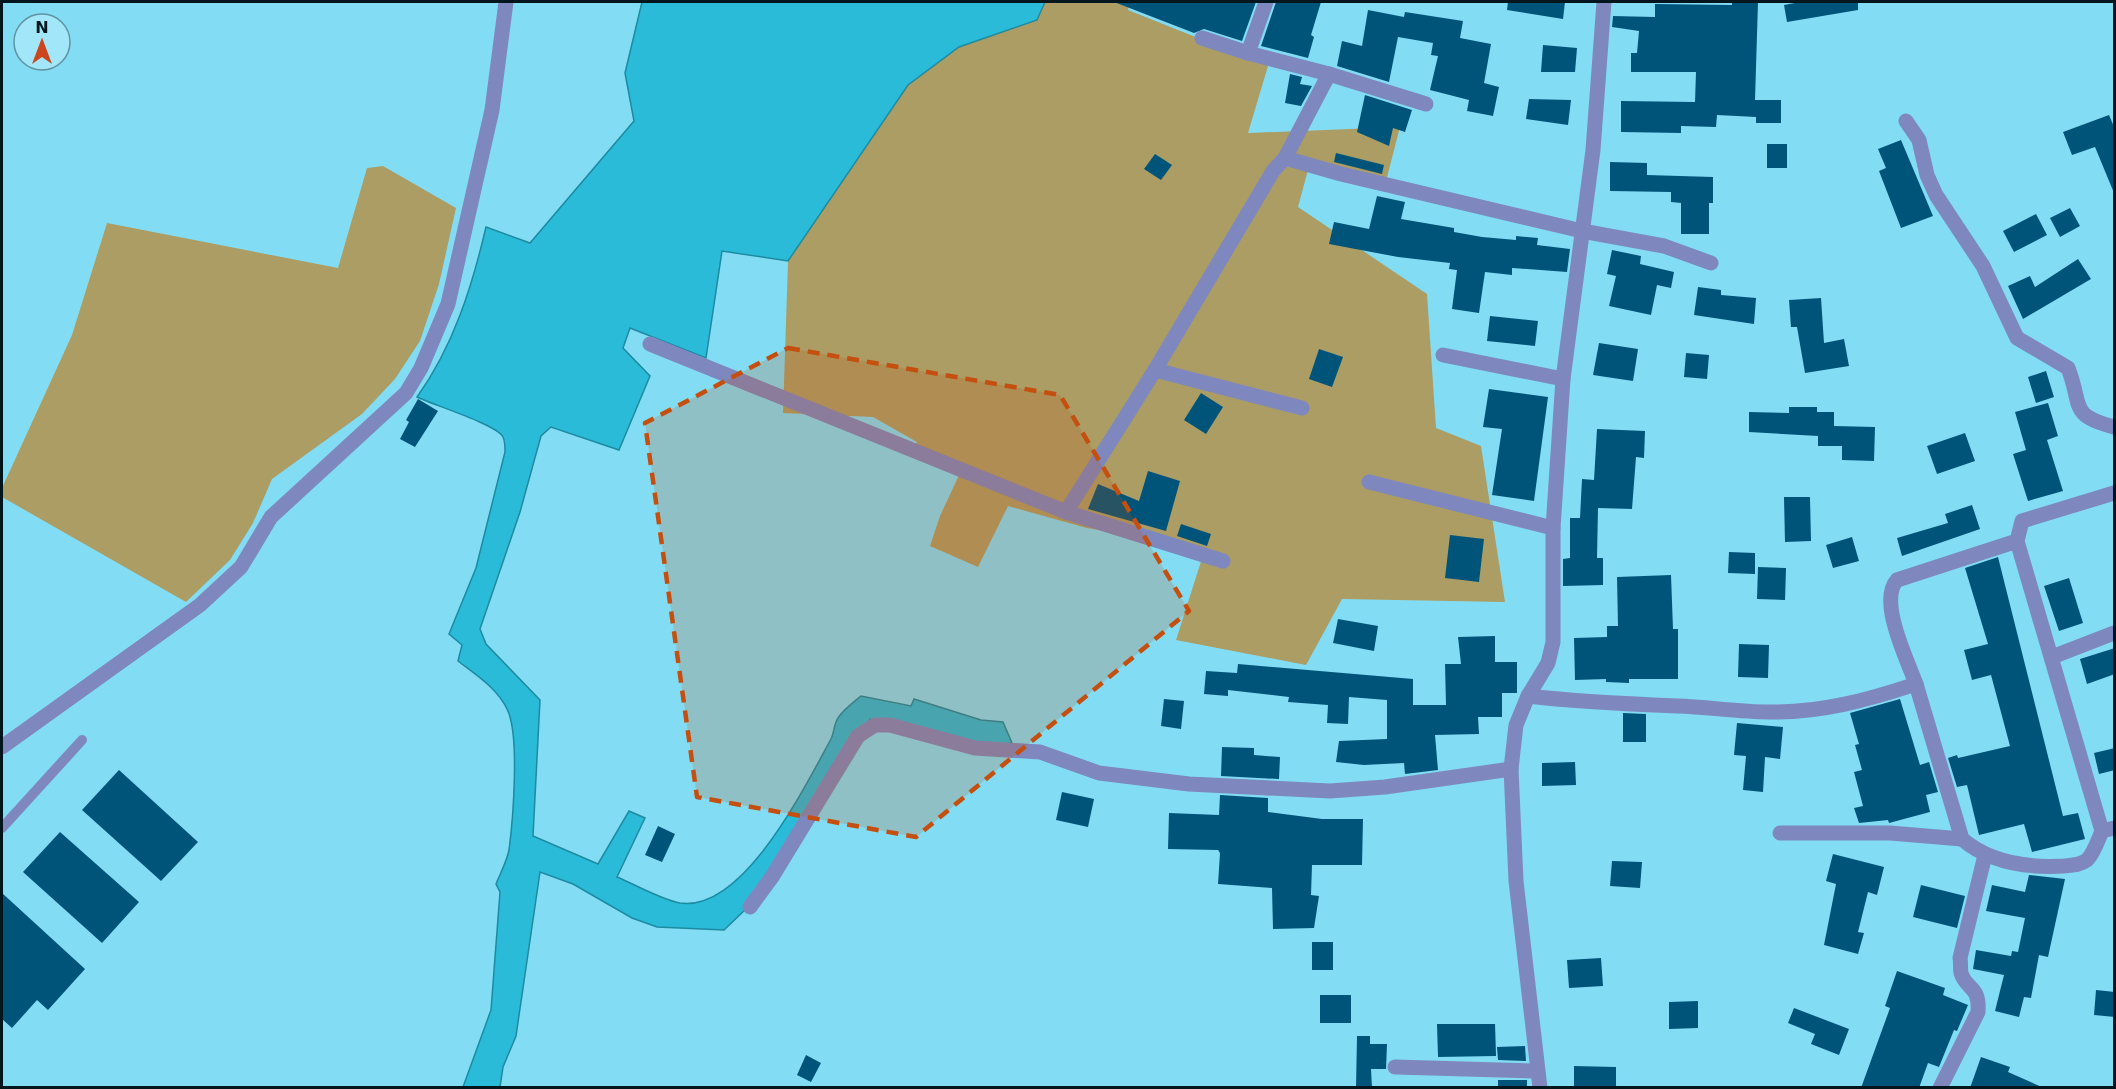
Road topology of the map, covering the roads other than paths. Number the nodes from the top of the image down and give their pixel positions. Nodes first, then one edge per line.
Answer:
1 (507, 2) edge
2 (1266, 2) edge
3 (1604, 2) edge
4 (1202, 38) dead end
5 (1248, 54) junction
6 (1329, 74) junction
7 (1426, 104) dead end
8 (1906, 121) dead end
9 (1285, 158) junction
10 (1582, 231) junction
11 (1712, 263) dead end
12 (650, 344) dead end
13 (1443, 355) dead end
14 (1155, 370) junction
15 (1563, 379) junction
16 (1302, 408) dead end
17 (2115, 427) edge
18 (1369, 482) dead end
19 (2115, 493) edge
20 (1066, 512) junction
21 (1553, 528) junction
22 (2017, 541) junction
23 (1223, 561) dead end
24 (2115, 633) edge
25 (2052, 657) junction
26 (1916, 684) junction
27 (1528, 696) junction
28 (82, 740) dead end
29 (2, 747) edge
30 (1511, 769) junction
31 (2, 828) edge
32 (2108, 829) edge
33 (1779, 832) dead end
34 (1962, 839) junction
35 (1985, 855) junction
36 (750, 907) dead end
37 (1395, 1067) dead end
38 (1537, 1071) junction
39 (1540, 1088) edge
40 (1940, 1088) edge

1 - 29 street
2 - 5 street
3 - 10 street
4 - 5 street
5 - 6 street
6 - 7 street
6 - 9 street
8 - 17 street
9 - 10 street
9 - 14 street
10 - 11 street
10 - 15 street
12 - 20 street
13 - 15 street
14 - 16 street
14 - 20 street
15 - 21 street
18 - 21 street
19 - 22 street
20 - 23 street
21 - 27 street
22 - 25 street
22 - 26 street
24 - 25 street
25 - 32 street
26 - 27 street
26 - 34 street
27 - 30 street
28 - 31 lane
30 - 36 street
30 - 38 street
32 - 35 street
33 - 34 street
34 - 35 street
35 - 40 street
37 - 38 street
38 - 39 street

